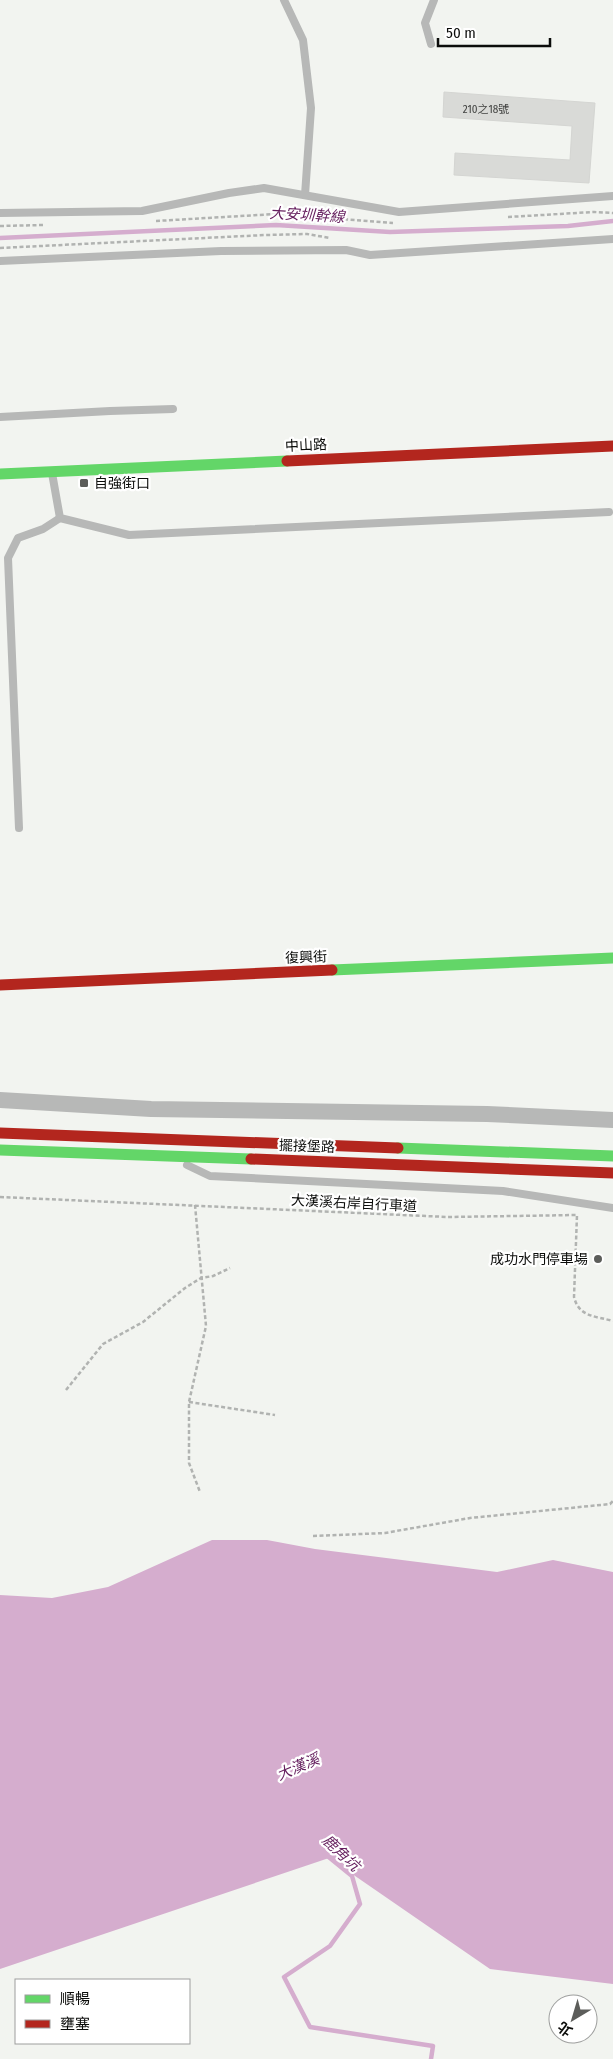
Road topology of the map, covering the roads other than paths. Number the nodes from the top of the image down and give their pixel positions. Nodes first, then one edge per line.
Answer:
1 (284, 0) edge
2 (434, 0) edge
3 (431, 44) dead end
4 (305, 195) junction
5 (613, 196) edge
6 (0, 213) edge
7 (613, 239) edge
8 (0, 261) edge
9 (173, 409) dead end
10 (0, 417) edge
11 (613, 446) edge
12 (52, 471) junction
13 (0, 474) edge
14 (609, 512) dead end
15 (60, 518) junction
16 (19, 828) dead end
17 (613, 958) edge
18 (0, 985) edge
19 (0, 1100) edge
20 (613, 1120) edge
21 (0, 1133) edge
22 (0, 1150) edge
23 (170, 1156) junction
24 (613, 1156) edge
25 (613, 1173) edge
26 (613, 1208) edge

1 - 4 lane
2 - 3 lane
4 - 5 lane
4 - 6 lane
7 - 8 lane
9 - 10 lane
11 - 12 street, 中山路
12 - 13 street, 中山路
12 - 15 lane
14 - 15 lane
15 - 16 lane
17 - 18 street, 復興街
19 - 20 street
21 - 24 street, 擺接堡路
22 - 23 street, 擺接堡路
23 - 25 street, 擺接堡路
23 - 26 lane

